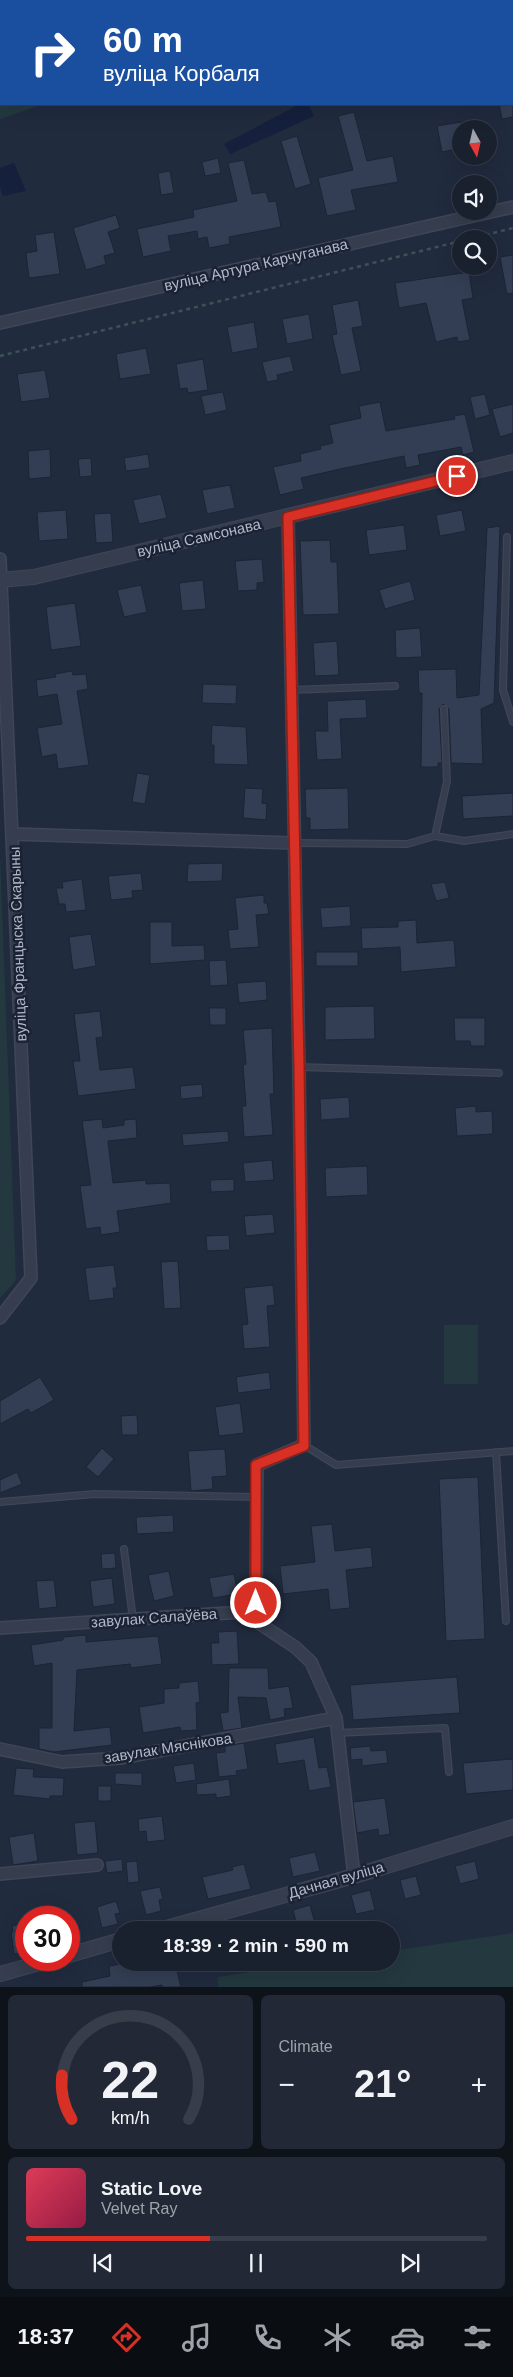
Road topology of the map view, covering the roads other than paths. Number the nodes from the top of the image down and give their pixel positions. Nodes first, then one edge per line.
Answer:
1 (513, 207) edge
2 (0, 323) edge
3 (513, 462) edge
4 (288, 517) junction
5 (507, 537) dead end
6 (0, 559) edge
7 (0, 580) edge
8 (395, 686) dead end
9 (291, 690) junction
10 (444, 709) dead end
11 (513, 722) edge
12 (13, 834) junction
13 (513, 834) edge
14 (435, 836) junction
15 (294, 843) junction
16 (299, 1067) junction
17 (500, 1073) dead end
18 (0, 1318) edge
19 (304, 1446) junction
20 (513, 1451) edge
21 (496, 1452) junction
22 (256, 1497) junction
23 (0, 1502) edge
24 (124, 1549) dead end
25 (242, 1612) junction
26 (133, 1620) junction
27 (506, 1621) dead end
28 (0, 1628) edge
29 (336, 1718) junction
30 (337, 1733) junction
31 (0, 1749) edge
32 (449, 1772) dead end
33 (513, 1827) edge
34 (97, 1865) dead end
35 (0, 1874) edge
36 (354, 1876) junction
37 (192, 1921) edge
38 (112, 1943) edge
39 (80, 1952) edge
40 (15, 1970) edge
41 (0, 1974) edge

1 - 2 street, вуліца Артура Карчуганава
3 - 4 street, вуліца Самсонава
4 - 7 street, вуліца Самсонава
4 - 9 street
5 - 11 lane
6 - 7 street, вуліца Францыска Скарыны
7 - 12 street, вуліца Францыска Скарыны
8 - 9 lane
9 - 15 street
10 - 14 lane
12 - 15 street
12 - 18 street, вуліца Францыска Скарыны
13 - 14 lane
14 - 15 lane
15 - 16 street
16 - 17 lane
16 - 19 street
19 - 21 lane
19 - 22 street
20 - 21 lane
21 - 27 lane
22 - 23 lane
22 - 25 street
24 - 26 lane
25 - 26 street, завулак Салаўёва
25 - 29 street
26 - 28 street, завулак Салаўёва
29 - 30 street
29 - 31 street, завулак Мяснікова
30 - 32 lane
30 - 36 street
33 - 36 street, Дачная вуліца
34 - 35 street
36 - 37 street, Дачная вуліца
38 - 39 street
40 - 41 street

